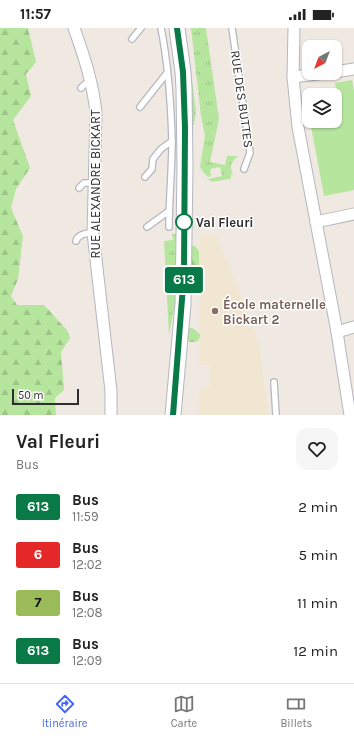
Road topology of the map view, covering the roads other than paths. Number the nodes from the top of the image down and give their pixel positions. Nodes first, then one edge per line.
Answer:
1 (74, 28) edge
2 (141, 28) edge
3 (161, 28) edge
4 (177, 28) edge
5 (232, 28) edge
6 (294, 28) edge
7 (132, 39) dead end
8 (167, 73) junction
9 (302, 76) edge
10 (293, 77) junction
11 (91, 83) junction
12 (81, 88) dead end
13 (140, 107) dead end
14 (172, 142) junction
15 (244, 169) dead end
16 (145, 177) dead end
17 (94, 183) junction
18 (79, 188) dead end
19 (169, 212) junction
20 (354, 214) edge
21 (316, 222) junction
22 (147, 227) dead end
23 (169, 227) dead end
24 (93, 233) junction
25 (76, 241) dead end
26 (354, 327) edge
27 (337, 332) junction
28 (274, 382) dead end
29 (111, 415) edge
30 (173, 415) edge
31 (276, 415) edge
32 (350, 415) edge

1 - 11 street, RUE ALEXANDRE BICKART
2 - 7 lane
3 - 8 lane
4 - 30 main road
5 - 15 lane, RUE DES BUTTES
6 - 10 street
8 - 13 lane
8 - 14 lane
9 - 10 street
10 - 21 street
11 - 12 lane
11 - 17 street, RUE ALEXANDRE BICKART
14 - 16 lane
14 - 19 lane
17 - 18 lane
17 - 24 street, RUE ALEXANDRE BICKART
19 - 22 lane
19 - 23 lane
20 - 21 street
21 - 27 street
24 - 25 lane
24 - 29 street, RUE ALEXANDRE BICKART
26 - 27 street
27 - 32 street
28 - 31 lane

